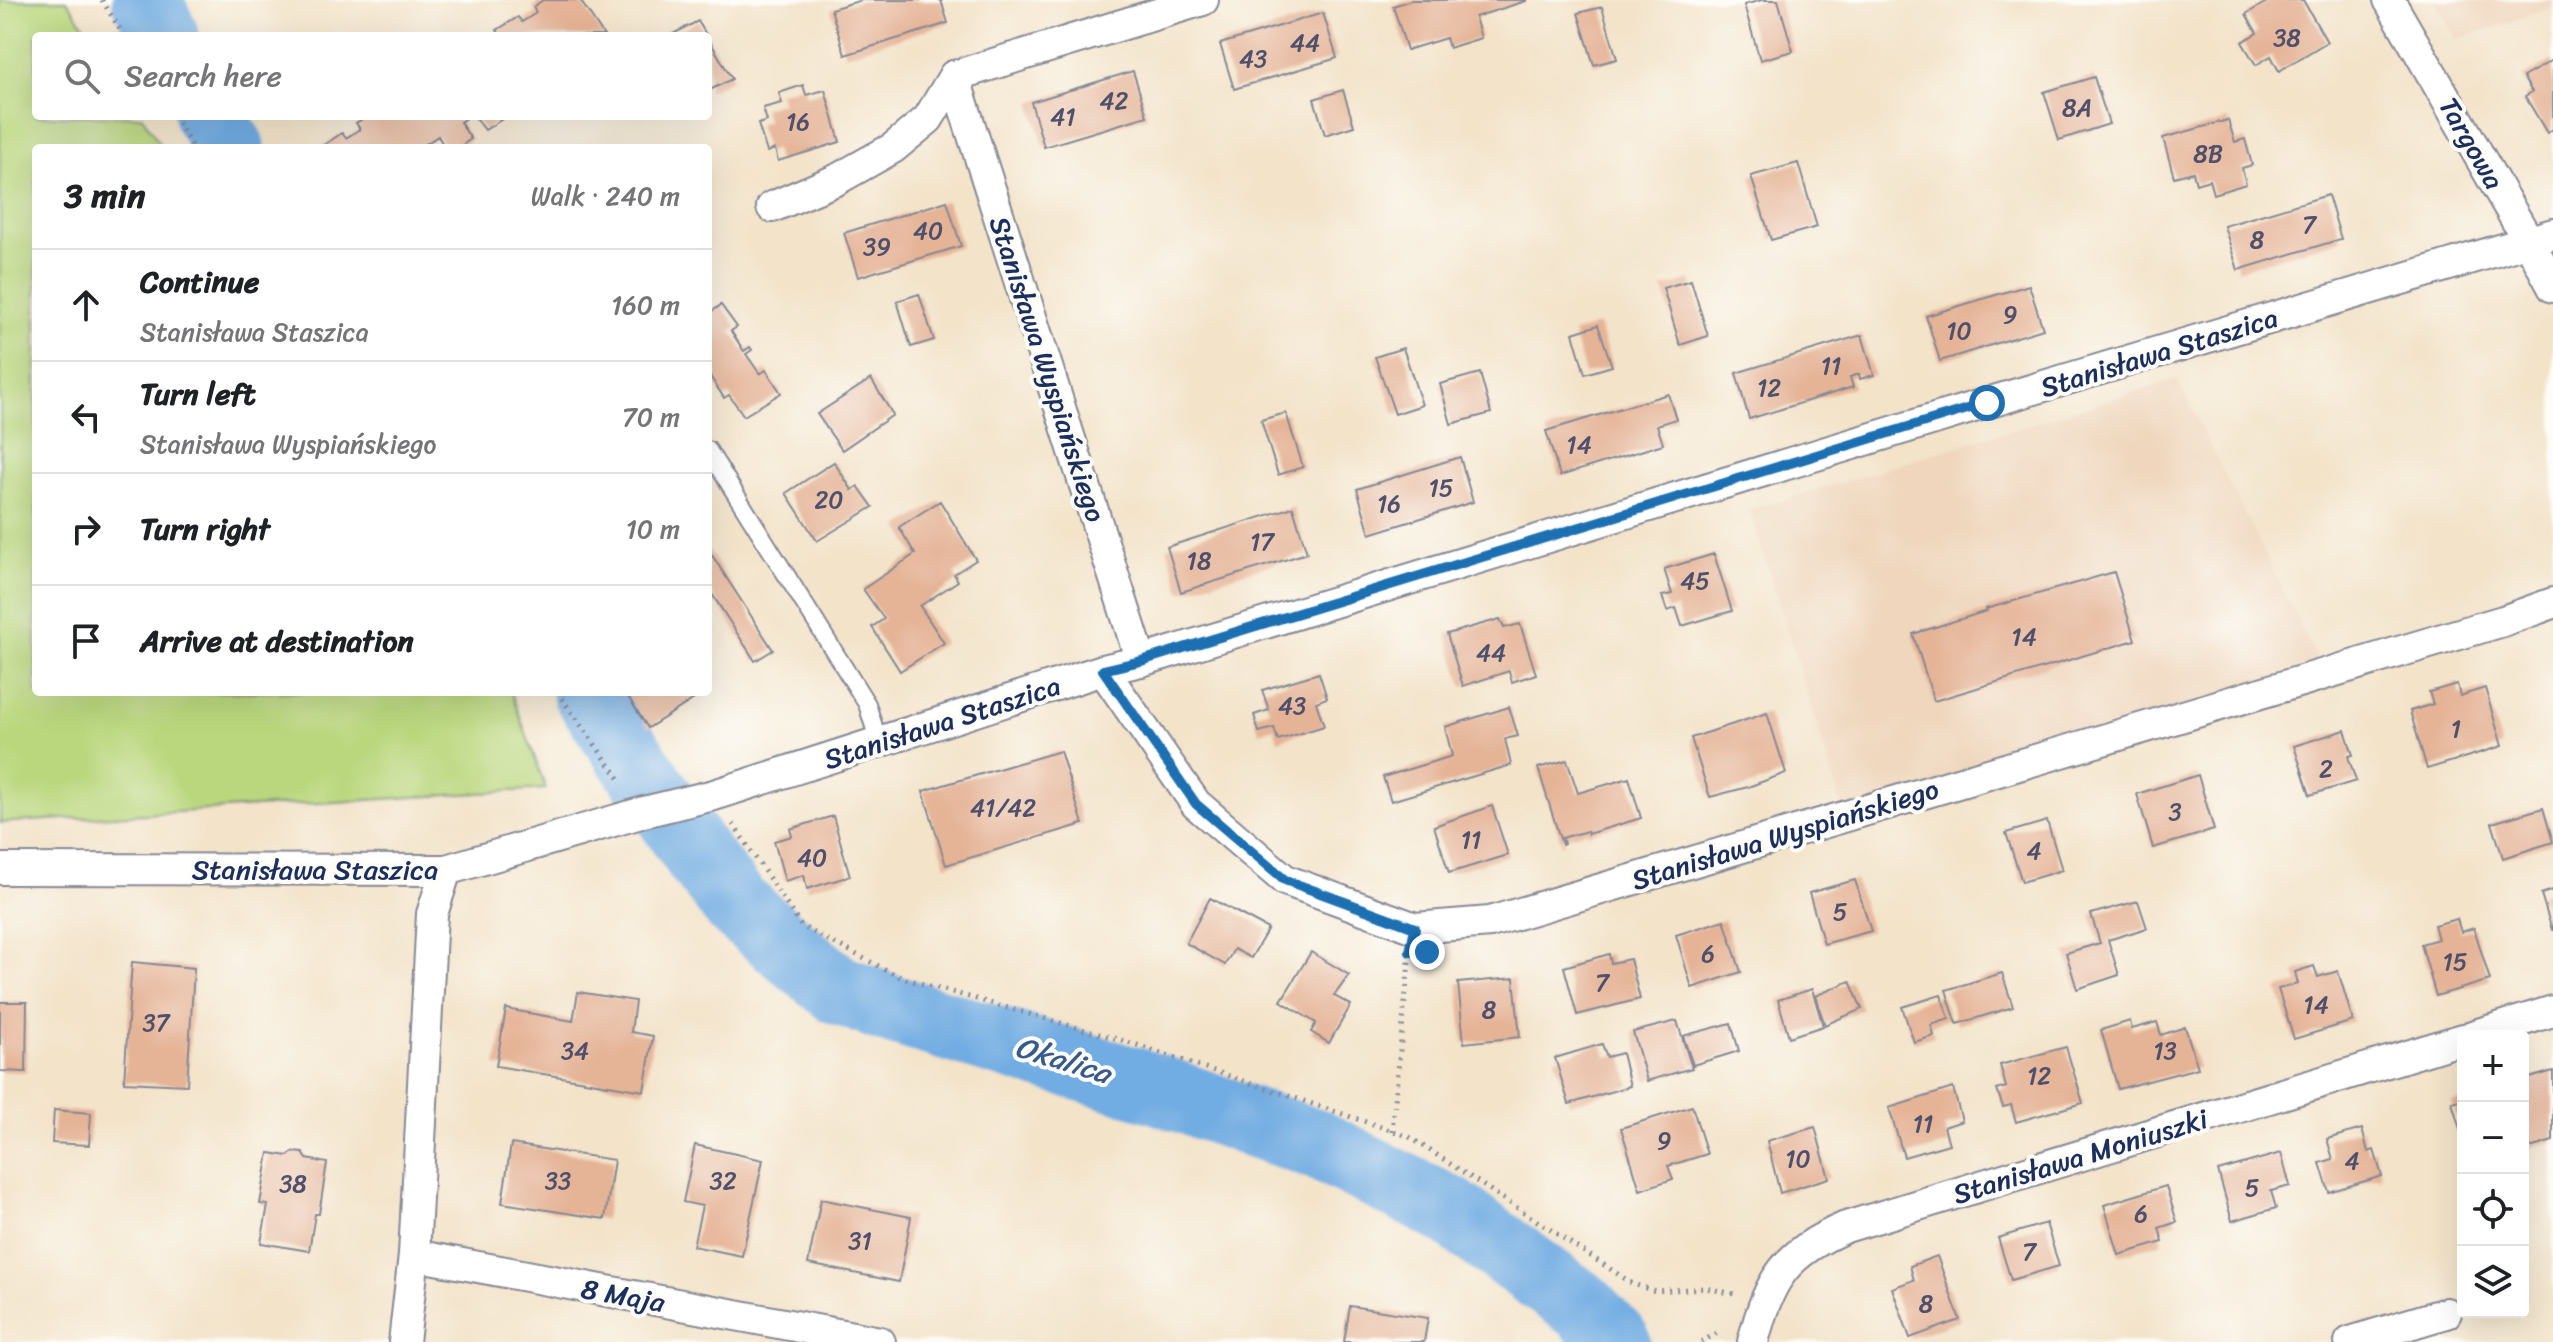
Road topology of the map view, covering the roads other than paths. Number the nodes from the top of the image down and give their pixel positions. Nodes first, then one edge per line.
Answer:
1 (1203, 0) edge
2 (2389, 0) edge
3 (954, 76) junction
4 (772, 207) dead end
5 (2541, 238) edge
6 (2553, 287) edge
7 (712, 456) edge
8 (2553, 603) edge
9 (1141, 661) junction
10 (1103, 670) junction
11 (879, 743) junction
12 (0, 869) edge
13 (446, 870) junction
14 (2553, 1011) edge
15 (2491, 1030) edge
16 (2457, 1041) edge
17 (414, 1255) junction
18 (2446, 1313) dead end
19 (404, 1342) edge
20 (880, 1342) edge
21 (1753, 1342) edge
22 (2350, 1342) edge

1 - 3 street
2 - 5 street, Targowa
3 - 4 street
3 - 9 street, Stanisława Wyspiańskiego
5 - 6 street, Targowa
5 - 9 street, Stanisława Staszica
7 - 11 lane
8 - 10 street, Stanisława Wyspiańskiego
9 - 10 street, Stanisława Staszica
10 - 11 street, Stanisława Staszica
11 - 13 street, Stanisława Staszica
12 - 13 street, Stanisława Staszica
13 - 17 street
14 - 15 street
16 - 21 street, Stanisława Moniuszki
17 - 19 street
17 - 20 street, 8 Maja
18 - 22 street

